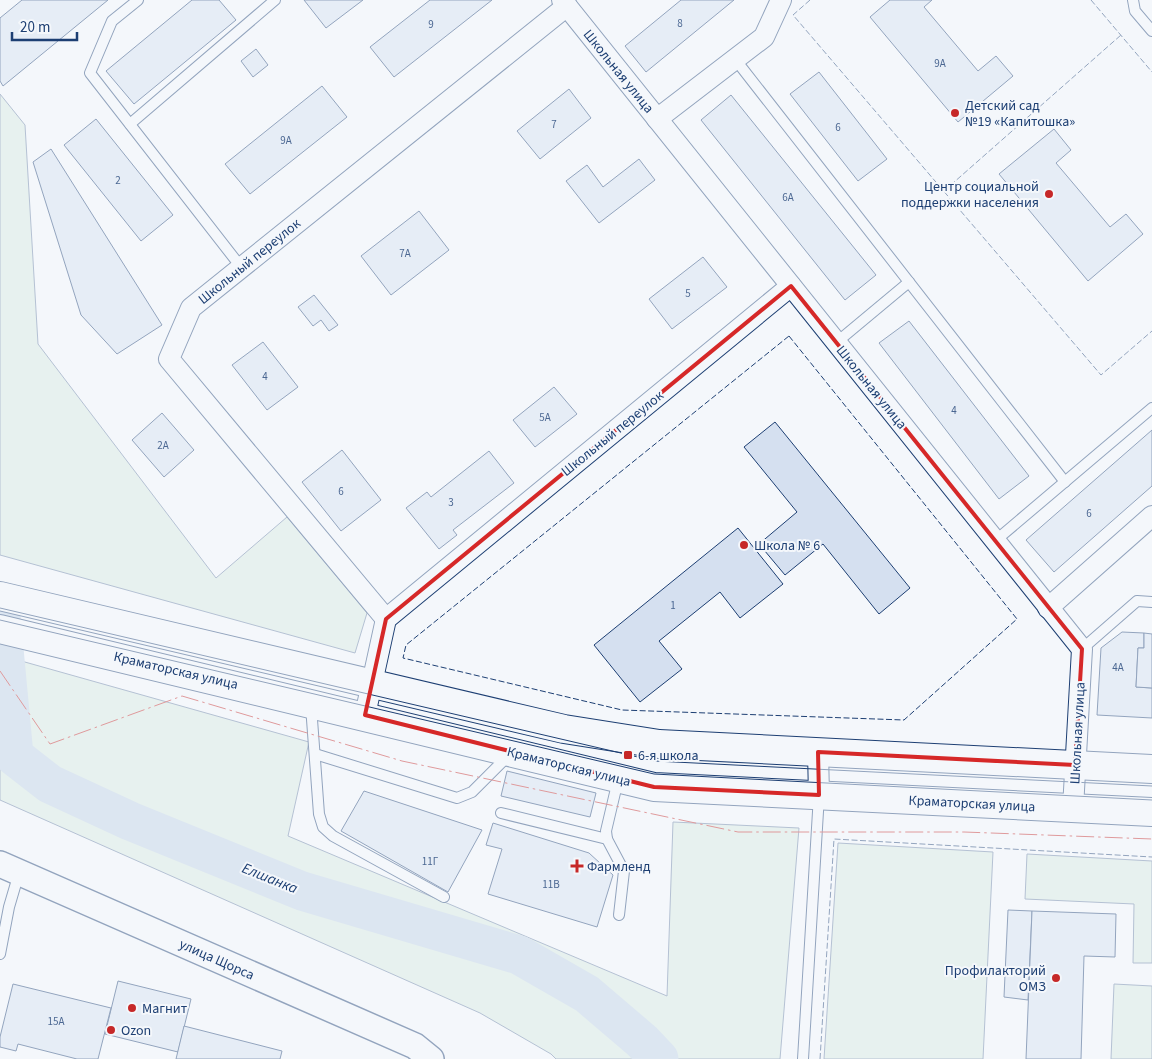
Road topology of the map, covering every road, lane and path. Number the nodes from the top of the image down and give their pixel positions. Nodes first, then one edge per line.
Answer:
1 (138, 0) edge
2 (275, 0) edge
3 (781, 0) edge
4 (1133, 0) edge
5 (564, 3) edge
6 (1152, 30) edge
7 (735, 59) junction
8 (657, 119) junction
9 (130, 124) junction
10 (241, 267) junction
11 (909, 282) junction
12 (791, 286) junction
13 (837, 342) junction
14 (1152, 408) edge
15 (1065, 482) junction
16 (1152, 516) edge
17 (995, 541) junction
18 (0, 596) edge
19 (1152, 602) edge
20 (1048, 608) junction
21 (386, 618) junction
22 (0, 629) edge
23 (1082, 648) junction
24 (372, 684) junction
25 (311, 703) junction
26 (365, 715) junction
27 (512, 752) junction
28 (818, 752) junction
29 (315, 754) junction
30 (1076, 766) junction
31 (1152, 770) edge
32 (618, 778) junction
33 (818, 795) junction
34 (1073, 808) junction
35 (1152, 812) edge
36 (501, 813) dead end
37 (607, 839) junction
38 (10, 868) edge
39 (444, 897) dead end
40 (5, 906) edge
41 (619, 915) dead end
42 (0, 954) edge
43 (431, 1059) edge
44 (803, 1059) edge

1 - 9 lane
2 - 9 lane
3 - 7 street
4 - 6 lane
5 - 8 street, Школьная улица
5 - 10 street, Школьный переулок
7 - 8 street
7 - 11 lane
8 - 12 street, Школьная улица
9 - 10 lane
10 - 21 street, Школьный переулок
11 - 13 lane
11 - 15 lane
12 - 13 street, Школьная улица
12 - 21 street, Школьный переулок
13 - 17 street, Школьная улица
14 - 15 lane
15 - 17 lane
16 - 20 street
17 - 20 street, Школьная улица
18 - 24 main road
19 - 23 lane
20 - 23 street, Школьная улица
21 - 24 street
22 - 25 main road, Краматорская улица
23 - 30 street, Школьная улица
24 - 26 street
24 - 28 main road
25 - 26 main road, Краматорская улица
25 - 29 lane
26 - 27 main road, Краматорская улица
27 - 29 lane
27 - 32 main road, Краматорская улица
28 - 30 main road
28 - 33 street
29 - 39 lane
30 - 31 main road
30 - 34 street, Школьная улица
32 - 33 main road, Краматорская улица
32 - 37 lane
33 - 34 main road, Краматорская улица
33 - 44 lane
34 - 35 main road, Краматорская улица
36 - 37 lane
37 - 41 lane
38 - 40 lane
38 - 43 street, улица Щорса
40 - 42 lane

